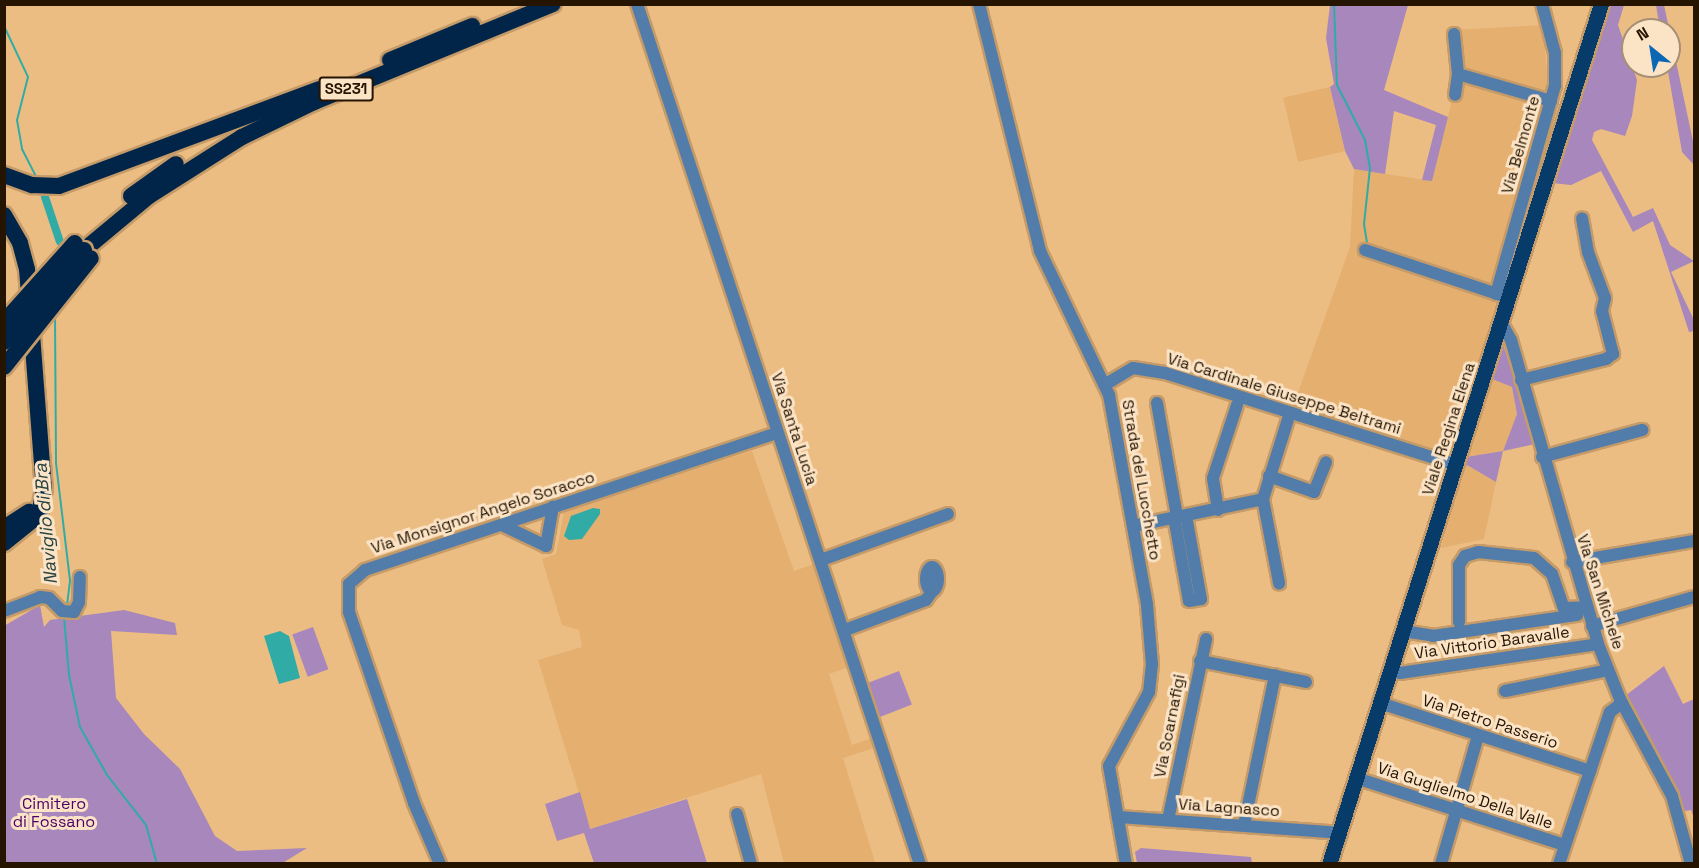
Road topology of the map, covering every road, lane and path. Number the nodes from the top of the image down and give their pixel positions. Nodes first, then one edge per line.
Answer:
1 (526, 4) edge
2 (553, 4) edge
3 (637, 4) edge
4 (979, 4) edge
5 (1542, 4) edge
6 (1601, 4) edge
7 (1454, 34) dead end
8 (1458, 74) junction
9 (321, 89) junction
10 (1455, 96) dead end
11 (1551, 101) junction
12 (4, 175) edge
13 (4, 215) edge
14 (1581, 219) dead end
15 (83, 250) junction
16 (1365, 250) dead end
17 (1503, 296) junction
18 (4, 322) edge
19 (1501, 322) junction
20 (4, 342) edge
21 (4, 367) edge
22 (1521, 380) junction
23 (1106, 384) junction
24 (1157, 403) dead end
25 (1237, 405) dead end
26 (1290, 413) junction
27 (1642, 430) dead end
28 (777, 433) junction
29 (1542, 457) junction
30 (42, 460) junction
31 (1326, 462) dead end
32 (1456, 465) junction
33 (1269, 477) junction
34 (1263, 499) junction
35 (553, 507) junction
36 (1218, 510) junction
37 (948, 514) dead end
38 (1179, 517) junction
39 (502, 525) junction
40 (1133, 526) junction
41 (4, 528) edge
42 (1695, 541) edge
43 (4, 543) edge
44 (821, 560) junction
45 (1572, 562) junction
46 (80, 577) dead end
47 (932, 577) dead end
48 (1279, 583) dead end
49 (1695, 597) edge
50 (1587, 610) junction
51 (4, 611) edge
52 (1459, 621) dead end
53 (1592, 626) junction
54 (845, 630) junction
55 (1403, 631) junction
56 (1206, 639) dead end
57 (1598, 644) junction
58 (1200, 661) junction
59 (1608, 670) junction
60 (1396, 671) junction
61 (1275, 675) junction
62 (1306, 682) dead end
63 (1505, 691) dead end
64 (1380, 703) junction
65 (1622, 704) junction
66 (1478, 736) junction
67 (1590, 771) junction
68 (1356, 778) junction
69 (1455, 809) junction
70 (737, 814) dead end
71 (1118, 817) junction
72 (1168, 820) junction
73 (1244, 825) junction
74 (1339, 833) junction
75 (1565, 845) junction
76 (1689, 858) edge
77 (440, 864) edge
78 (751, 864) edge
79 (920, 864) edge
80 (1126, 864) edge
81 (1329, 864) edge
82 (1441, 864) edge
83 (1559, 864) edge

1 - 9 highway, SS231
2 - 15 highway, SS231
3 - 28 street, Via Santa Lucia
4 - 23 street, Strada del Lucchetto
5 - 11 street, Via Belmonte
6 - 17 main road, Viale Regina Elena
7 - 8 street
8 - 10 street
8 - 11 street
9 - 12 highway
9 - 15 highway, SS231
11 - 17 street, Via Belmonte
13 - 30 highway
14 - 22 street
15 - 18 highway, SS231, bridge
15 - 20 highway, SS231, bridge
15 - 21 highway, bridge
16 - 17 street
17 - 19 main road, Viale Regina Elena
19 - 22 street, Via San Michele
19 - 32 main road, Viale Regina Elena
22 - 29 street, Via San Michele
23 - 26 street, Via Cardinale Giuseppe Beltrami
23 - 40 street, Strada del Lucchetto
24 - 38 street
25 - 36 street
26 - 32 street, Via Cardinale Giuseppe Beltrami
26 - 33 street
27 - 29 street
28 - 35 street, Via Monsignor Angelo Soracco
28 - 44 street, Via Santa Lucia
29 - 45 street, Via San Michele
30 - 41 highway
30 - 43 highway
31 - 33 street
32 - 55 main road, Viale Regina Elena
33 - 34 street
34 - 36 street
34 - 48 street
35 - 39 street, Via Monsignor Angelo Soracco
35 - 39 street
36 - 38 street
37 - 44 street
38 - 38 street
38 - 40 street
39 - 77 street, Via Monsignor Angelo Soracco
40 - 71 street, Strada del Lucchetto
42 - 45 street
44 - 54 street, Via Santa Lucia
45 - 50 street, Via San Michele
46 - 51 street
47 - 54 street
49 - 53 street
50 - 52 street
50 - 53 street, Via San Michele
50 - 55 street
53 - 57 street, Via San Michele
54 - 79 street, Via Santa Lucia
55 - 60 main road, Viale Regina Elena
56 - 58 street, Via Scarnafigi
57 - 59 street, Via San Michele
57 - 60 street, Via Vittorio Baravalle
58 - 61 street
58 - 72 street, Via Scarnafigi
59 - 63 street
59 - 65 street, Via San Michele
60 - 64 main road, Viale Regina Elena
61 - 62 street
61 - 73 street
64 - 66 street, Via Pietro Passerio
64 - 68 main road, Viale Regina Elena
65 - 67 street
65 - 76 street, Via San Michele
66 - 67 street, Via Pietro Passerio
66 - 69 street
67 - 75 street
68 - 69 street, Via Guglielmo Della Valle
68 - 74 main road, Viale Regina Elena
69 - 75 street, Via Guglielmo Della Valle
69 - 82 street
70 - 78 street
71 - 72 street, Via Lagnasco
71 - 80 street, Strada del Lucchetto
72 - 73 street, Via Lagnasco
73 - 74 street, Via Lagnasco
74 - 81 main road, Viale Regina Elena
75 - 83 street

